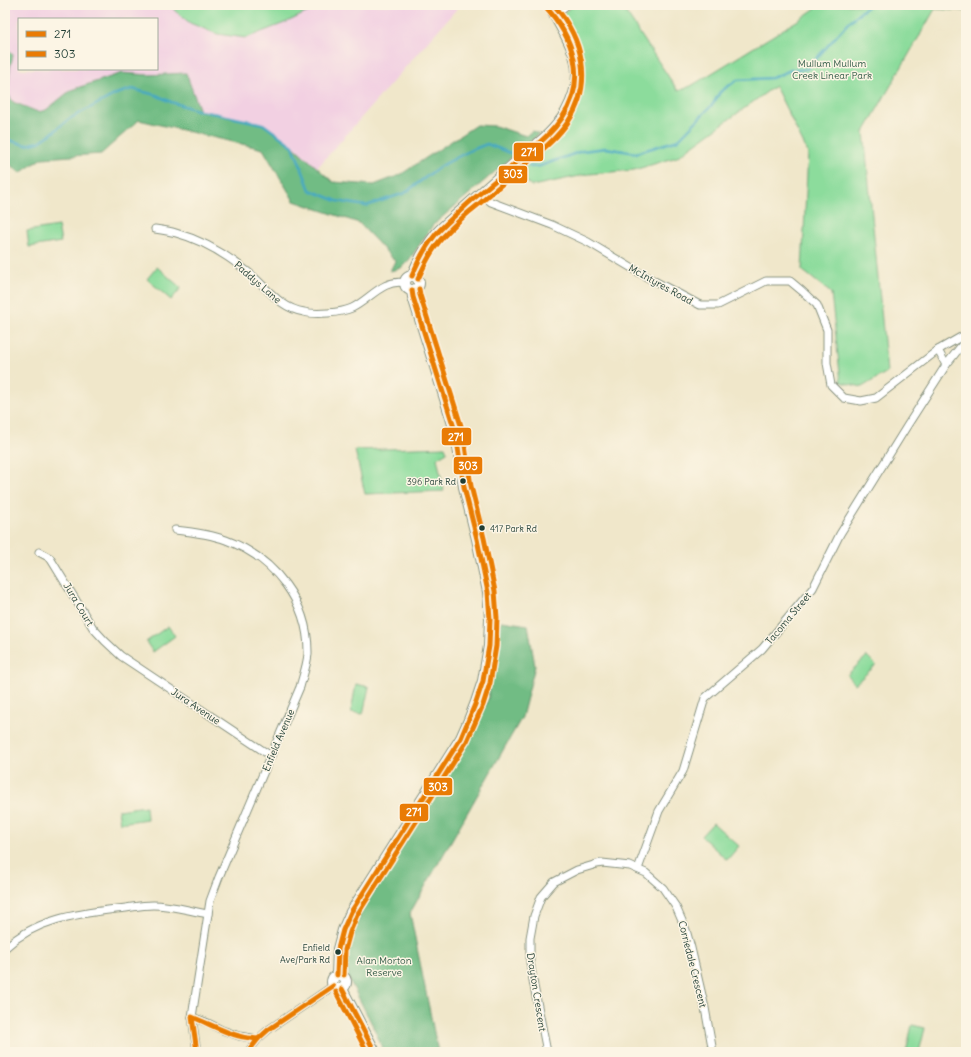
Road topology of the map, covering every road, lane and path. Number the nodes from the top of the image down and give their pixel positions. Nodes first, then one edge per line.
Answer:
1 (544, 5) edge
2 (549, 5) edge
3 (567, 5) edge
4 (554, 15) junction
5 (480, 193) junction
6 (155, 229) dead end
7 (410, 283) junction
8 (966, 334) edge
9 (966, 340) edge
10 (938, 350) junction
11 (946, 365) junction
12 (175, 530) dead end
13 (39, 552) dead end
14 (120, 656) joint
15 (271, 756) junction
16 (638, 869) junction
17 (208, 914) junction
18 (5, 948) edge
19 (337, 988) junction
20 (192, 1017) junction
21 (258, 1039) junction
22 (197, 1052) edge
23 (248, 1052) edge
24 (375, 1052) edge
25 (547, 1052) edge
26 (712, 1052) edge

1 - 4 street
2 - 4 street
3 - 4 street
4 - 5 street
5 - 7 street
5 - 10 street, McIntyres Road
6 - 7 street, Paddys Lane
7 - 19 street
8 - 10 street, McIntyres Road
9 - 11 street, Tacoma Street
10 - 11 street
11 - 16 street, Tacoma Street
12 - 15 street, Enfield Avenue
13 - 14 street, Jura Court
14 - 15 street, Jura Avenue
15 - 17 street, Enfield Avenue
16 - 25 street, Drayton Crescent
16 - 26 street, Corriedale Crescent
17 - 18 street
17 - 20 street, Enfield Avenue
19 - 21 street
19 - 24 street
20 - 21 street
20 - 22 street, Enfield Avenue
21 - 23 street

